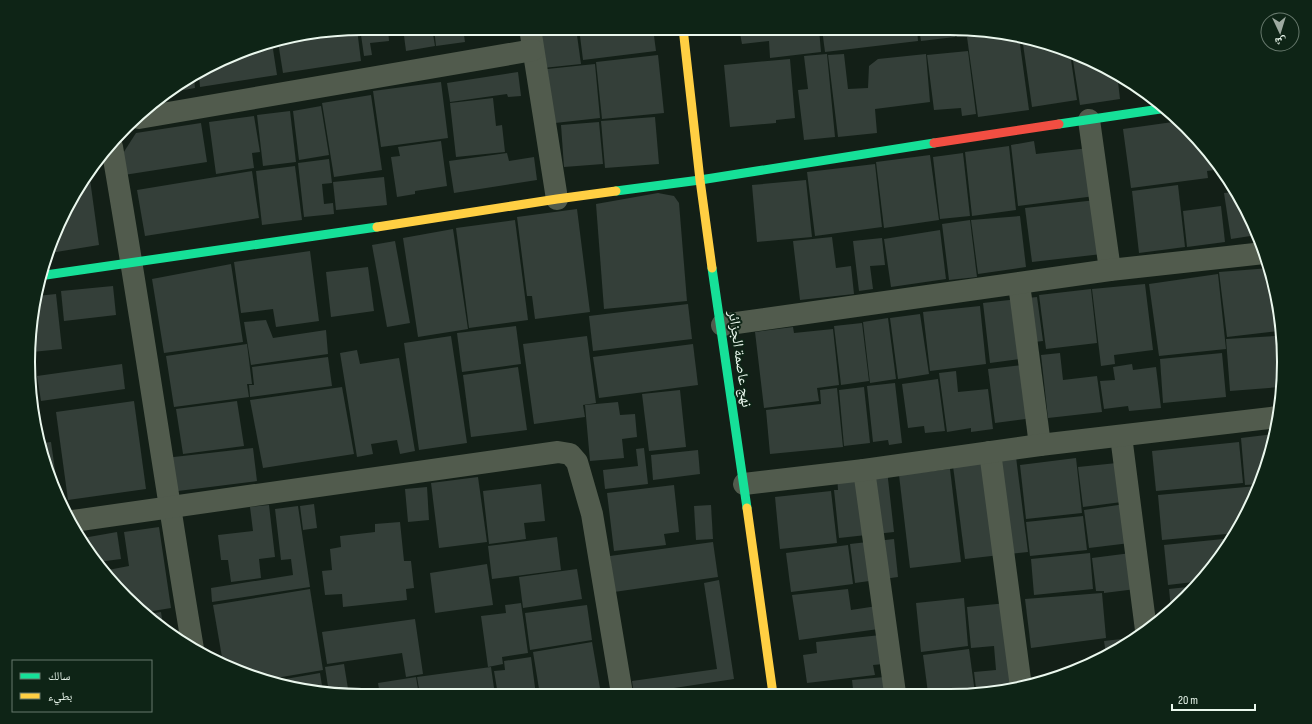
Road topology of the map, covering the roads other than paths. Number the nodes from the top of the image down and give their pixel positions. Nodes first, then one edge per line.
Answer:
1 (531, 35) edge
2 (684, 35) edge
3 (533, 50) junction
4 (1157, 109) edge
5 (145, 117) edge
6 (1089, 120) junction
7 (113, 150) edge
8 (700, 180) junction
9 (557, 199) junction
10 (1259, 254) edge
11 (132, 263) junction
12 (1110, 270) junction
13 (47, 275) edge
14 (1019, 284) junction
15 (722, 326) junction
16 (1272, 418) edge
17 (1121, 436) junction
18 (1040, 445) junction
19 (990, 452) junction
20 (864, 470) junction
21 (744, 484) junction
22 (169, 506) junction
23 (76, 520) edge
24 (1145, 624) edge
25 (192, 641) edge
26 (1020, 682) edge
27 (621, 689) edge
28 (772, 689) edge
29 (894, 689) edge

1 - 3 street
2 - 8 street, نهج عاصمة الجزائر
3 - 5 street
3 - 9 street
4 - 6 street
6 - 8 street
6 - 12 street
7 - 11 street
8 - 9 street
8 - 15 street, نهج عاصمة الجزائر
9 - 11 street
10 - 12 street
11 - 13 street
11 - 22 street
12 - 14 street
14 - 15 street
14 - 18 street
15 - 21 street, نهج عاصمة الجزائر
16 - 17 street
17 - 18 street
17 - 24 street
18 - 19 street
19 - 20 street
19 - 26 street
20 - 21 street
20 - 29 street
21 - 28 street, نهج عاصمة الجزائر
22 - 23 street
22 - 25 street
22 - 27 street

